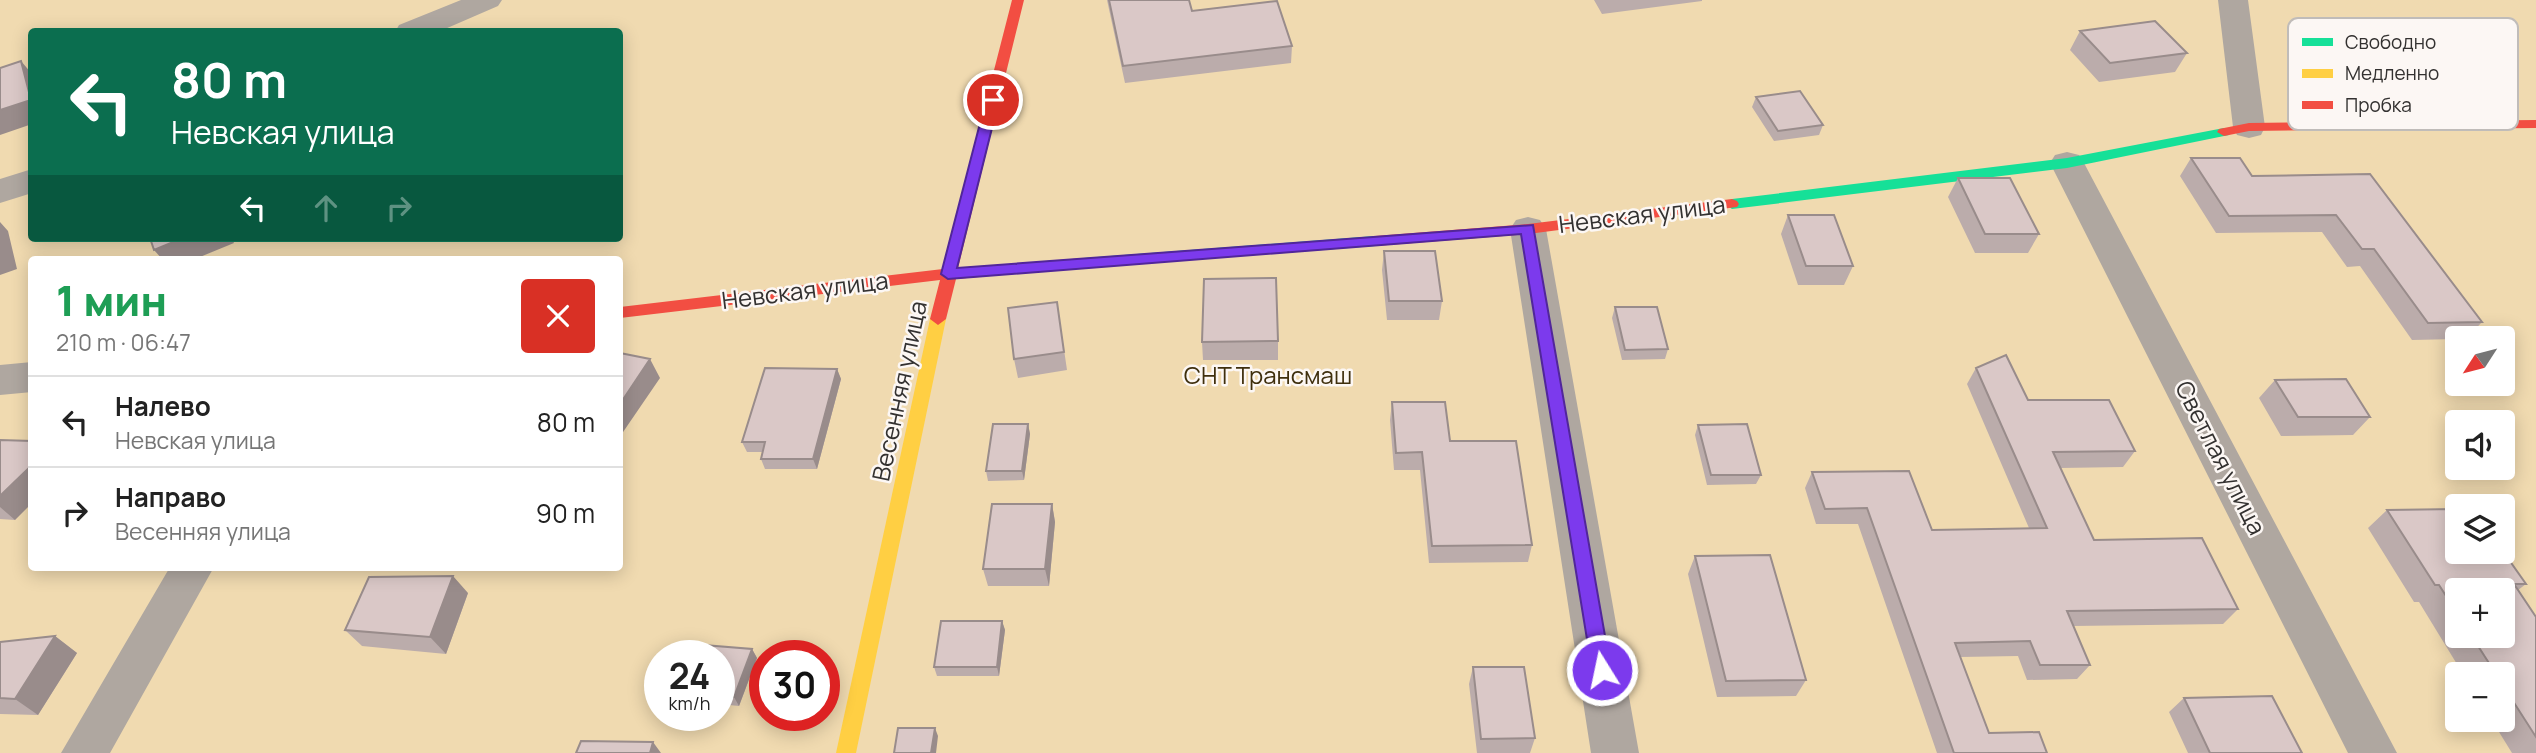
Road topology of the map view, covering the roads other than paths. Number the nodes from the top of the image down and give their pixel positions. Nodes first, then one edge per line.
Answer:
1 (487, 0) edge
2 (1018, 0) edge
3 (2233, 0) edge
4 (420, 28) edge
5 (2518, 124) edge
6 (2536, 124) edge
7 (2249, 127) junction
8 (2288, 127) edge
9 (2067, 163) junction
10 (28, 181) edge
11 (0, 191) edge
12 (1528, 229) junction
13 (948, 274) junction
14 (623, 313) edge
15 (28, 377) edge
16 (0, 380) edge
17 (191, 571) edge
18 (85, 753) edge
19 (846, 753) edge
20 (1615, 753) edge
21 (2373, 753) edge

1 - 4 street
2 - 13 street, Весенняя улица
3 - 7 street
5 - 6 street, Невская улица
7 - 8 street, Невская улица
7 - 9 street, Невская улица
9 - 12 street, Невская улица
9 - 21 street, Светлая улица
10 - 11 street
12 - 13 street, Невская улица
12 - 20 street
13 - 14 street, Невская улица
13 - 19 street, Весенняя улица
15 - 16 street
17 - 18 street

